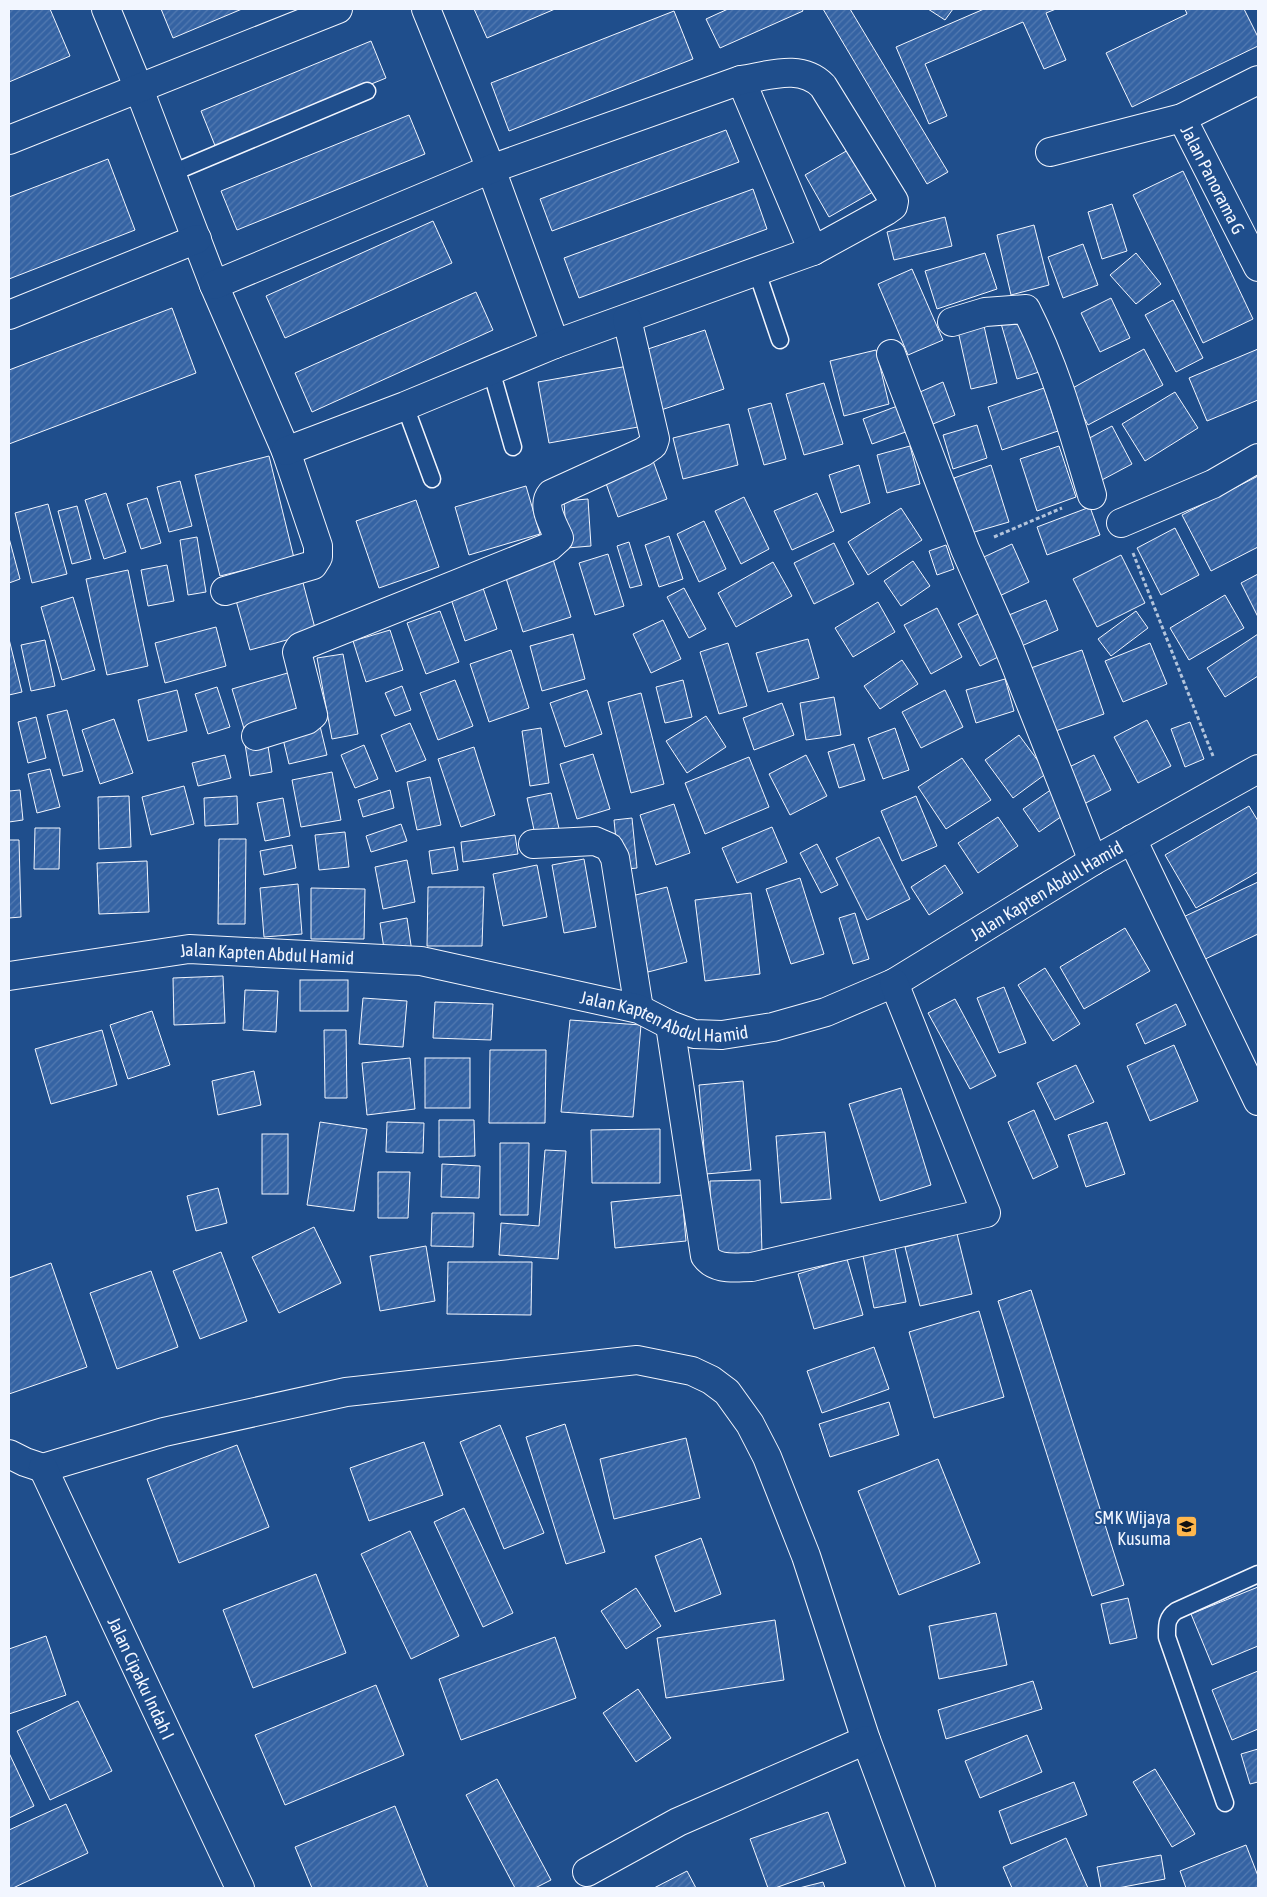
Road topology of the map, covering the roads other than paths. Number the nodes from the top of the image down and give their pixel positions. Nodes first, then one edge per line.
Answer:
1 (106, 9) edge
2 (338, 9) edge
3 (426, 9) edge
4 (741, 80) junction
5 (1258, 80) edge
6 (139, 88) junction
7 (367, 91) dead end
8 (1182, 118) junction
9 (9, 140) edge
10 (1050, 152) dead end
11 (491, 170) junction
12 (172, 173) junction
13 (197, 238) junction
14 (813, 251) junction
15 (1258, 267) edge
16 (757, 272) junction
17 (214, 285) junction
18 (9, 315) edge
19 (627, 319) junction
20 (952, 322) dead end
21 (780, 340) dead end
22 (556, 344) junction
23 (891, 354) dead end
24 (491, 370) junction
25 (405, 406) junction
26 (513, 447) dead end
27 (286, 451) junction
28 (1258, 458) edge
29 (432, 479) dead end
30 (1092, 495) road end
31 (1121, 523) road end
32 (225, 590) dead end
33 (256, 736) dead end
34 (1258, 768) edge
35 (1132, 839) junction
36 (533, 844) dead end
37 (1093, 861) junction
38 (9, 976) edge
39 (894, 982) junction
40 (639, 1009) junction
41 (670, 1025) junction
42 (1258, 1101) edge
43 (9, 1454) edge
44 (43, 1468) junction
45 (1258, 1574) edge
46 (866, 1740) junction
47 (1225, 1803) dead end
48 (587, 1872) dead end
49 (240, 1888) edge
50 (921, 1888) edge

1 - 6 street
2 - 6 street
3 - 11 street
4 - 11 street
4 - 14 street
4 - 14 street
5 - 8 street
6 - 9 street
6 - 12 street
7 - 12 lane
8 - 10 street
8 - 15 street, Jalan Panorama G
11 - 17 street
11 - 22 street
12 - 13 street
13 - 17 street
13 - 18 street
14 - 16 street
16 - 19 street
16 - 21 lane
17 - 27 street
19 - 22 street
19 - 33 street
20 - 30 street
22 - 24 street
23 - 37 street
24 - 25 street
24 - 26 lane
25 - 27 street
25 - 29 lane
27 - 32 street
28 - 31 street
34 - 35 street, Jalan Kapten Abdul Hamid
35 - 37 street, Jalan Kapten Abdul Hamid
35 - 42 street
36 - 40 street
37 - 39 street, Jalan Kapten Abdul Hamid
38 - 40 street, Jalan Kapten Abdul Hamid
39 - 41 street, Jalan Kapten Abdul Hamid
39 - 41 street
40 - 41 street, Jalan Kapten Abdul Hamid
43 - 44 street
44 - 46 street
44 - 49 street, Jalan Cipaku Indah I
45 - 47 lane
46 - 48 street
46 - 50 street

